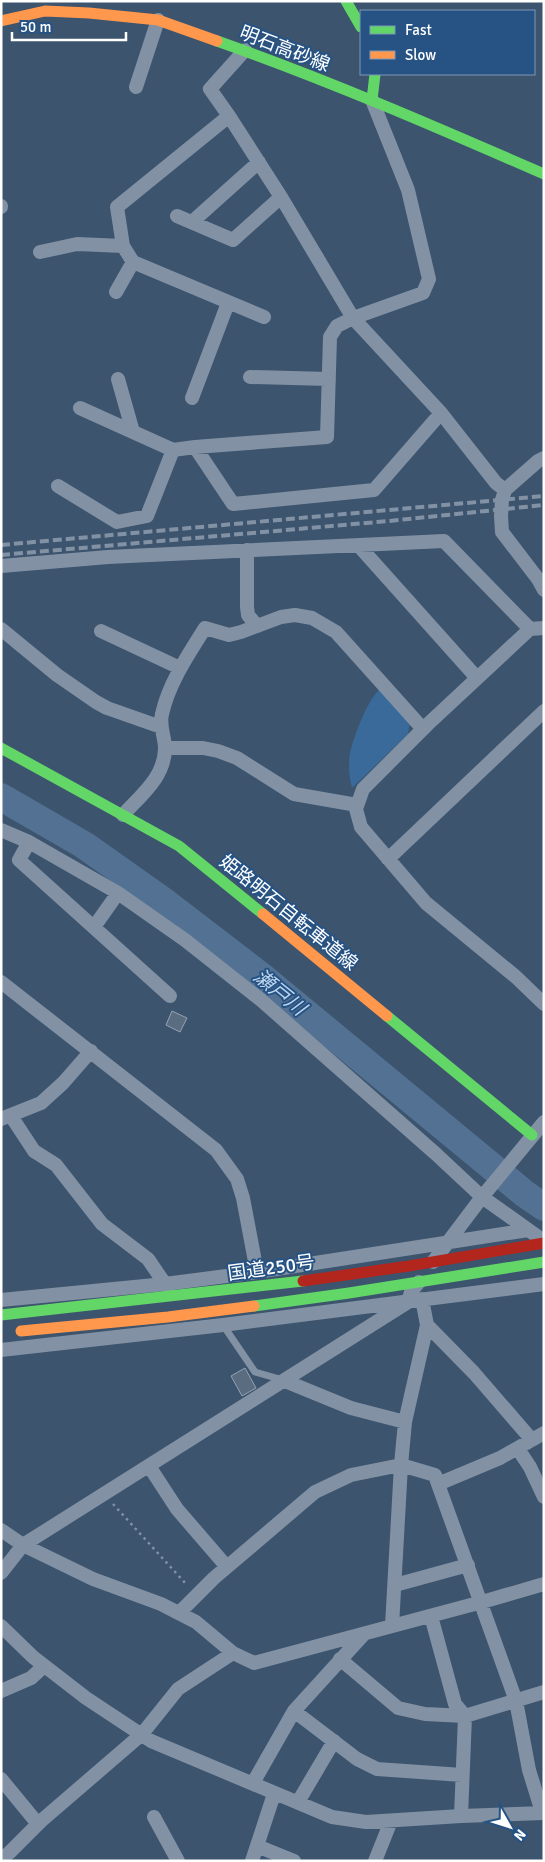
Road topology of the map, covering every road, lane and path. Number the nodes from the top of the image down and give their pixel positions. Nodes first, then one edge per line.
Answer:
1 (346, 1) edge
2 (42, 6) edge
3 (158, 20) junction
4 (1, 21) edge
5 (360, 24) edge
6 (245, 50) junction
7 (375, 75) edge
8 (136, 88) dead end
9 (372, 100) junction
10 (229, 116) junction
11 (259, 162) junction
12 (544, 174) edge
13 (281, 197) junction
14 (177, 216) dead end
15 (192, 222) junction
16 (123, 246) junction
17 (40, 252) dead end
18 (133, 262) junction
19 (116, 292) dead end
20 (228, 303) junction
21 (264, 317) dead end
22 (353, 318) junction
23 (250, 377) dead end
24 (329, 379) junction
25 (118, 380) dead end
26 (192, 398) dead end
27 (80, 408) dead end
28 (441, 413) junction
29 (133, 432) junction
30 (195, 447) junction
31 (173, 450) junction
32 (544, 458) edge
33 (58, 486) dead end
34 (505, 490) junction
35 (359, 546) junction
36 (247, 550) junction
37 (1, 566) edge
38 (544, 590) edge
39 (257, 626) junction
40 (537, 628) edge
41 (1, 629) edge
42 (101, 631) dead end
43 (180, 668) junction
44 (477, 678) junction
45 (544, 711) edge
46 (161, 726) junction
47 (423, 729) junction
48 (1, 748) edge
49 (165, 748) junction
50 (357, 805) junction
51 (123, 815) junction
52 (1, 830) edge
53 (29, 842) junction
54 (388, 859) junction
55 (118, 893) junction
56 (94, 928) junction
57 (2, 984) edge
58 (170, 996) dead end
59 (544, 1004) edge
60 (90, 1052) junction
61 (6, 1118) edge
62 (544, 1122) edge
63 (530, 1138) junction
64 (544, 1144) edge
65 (482, 1197) junction
66 (528, 1230) junction
67 (544, 1242) edge
68 (447, 1244) junction
69 (544, 1262) edge
70 (257, 1272) junction
71 (166, 1284) junction
72 (544, 1284) edge
73 (422, 1299) junction
74 (1, 1300) edge
75 (408, 1302) junction
76 (1, 1315) edge
77 (223, 1325) junction
78 (428, 1325) junction
79 (11, 1332) dead end
80 (1, 1350) edge
81 (286, 1381) junction
82 (405, 1422) junction
83 (538, 1437) edge
84 (518, 1448) junction
85 (401, 1465) junction
86 (149, 1466) junction
87 (438, 1484) junction
88 (103, 1494) junction
89 (544, 1497) edge
90 (1, 1530) edge
91 (23, 1545) junction
92 (468, 1565) junction
93 (227, 1567) junction
94 (1, 1573) edge
95 (544, 1584) edge
96 (395, 1585) junction
97 (196, 1595) junction
98 (482, 1602) junction
99 (179, 1613) junction
100 (431, 1616) junction
101 (1, 1626) edge
102 (392, 1626) junction
103 (364, 1633) junction
104 (233, 1653) junction
105 (340, 1660) junction
106 (44, 1666) junction
107 (1, 1690) edge
108 (544, 1692) edge
109 (516, 1701) junction
110 (294, 1712) junction
111 (465, 1716) junction
112 (142, 1734) junction
113 (334, 1741) junction
114 (462, 1775) junction
115 (1, 1779) edge
116 (253, 1783) junction
117 (274, 1794) junction
118 (298, 1802) junction
119 (543, 1813) edge
120 (461, 1816) junction
121 (154, 1817) dead end
122 (391, 1821) junction
123 (38, 1824) junction
124 (256, 1846) junction
125 (1, 1859) edge
126 (178, 1861) edge
127 (252, 1861) edge
128 (294, 1861) edge
129 (375, 1861) edge

1 - 5 main road
2 - 3 main road, 明石高砂線
2 - 4 main road, 明石高砂線
3 - 6 main road, 明石高砂線
3 - 8 street
6 - 9 main road, 明石高砂線
6 - 10 street
7 - 9 main road
9 - 12 main road, 明石高砂線
9 - 22 street
10 - 11 street
10 - 16 street
11 - 13 street
11 - 15 street
13 - 15 street
13 - 22 street
14 - 15 street
16 - 17 street
16 - 18 street
18 - 19 street
18 - 20 street
20 - 21 street
20 - 26 street
22 - 24 street
22 - 28 street
23 - 24 street
24 - 30 street
25 - 29 street
27 - 29 street
28 - 30 street
28 - 34 street
29 - 31 street
30 - 31 street
31 - 33 street
32 - 34 street
34 - 38 street
35 - 36 street
35 - 40 street
35 - 44 street
36 - 37 street
36 - 39 street
39 - 43 street
39 - 47 street
40 - 44 street
41 - 46 street
42 - 43 street
43 - 46 street
44 - 47 street
45 - 54 street
46 - 49 street
47 - 50 street
48 - 51 main road, 姫路明石自転車道線
49 - 50 street
49 - 51 street
50 - 54 street
51 - 63 main road, 姫路明石自転車道線
52 - 53 street
53 - 55 street
53 - 56 street
54 - 59 street
55 - 56 street
55 - 65 street
56 - 58 street
57 - 60 street
60 - 61 street
60 - 70 street
61 - 71 street
62 - 63 street
63 - 64 street
63 - 65 street
65 - 66 street
65 - 68 street
66 - 67 street
66 - 68 street
67 - 76 main road, 国道250号
68 - 70 street
68 - 75 street
69 - 79 main road, 国道250号
70 - 71 street
71 - 74 street
71 - 77 street
72 - 73 street
73 - 75 street
73 - 78 street
75 - 77 street
75 - 81 street
77 - 80 street
77 - 81 lane
78 - 82 street
78 - 83 street
81 - 82 street
81 - 86 street
82 - 85 street
83 - 84 street
84 - 87 street
84 - 89 street
85 - 87 street
85 - 93 street
85 - 96 street
86 - 88 street
86 - 93 street
87 - 92 street
88 - 91 street
88 - 97 path
90 - 91 street
91 - 94 street
91 - 99 street
92 - 96 street
92 - 98 street
93 - 97 street
95 - 98 street
96 - 102 street
97 - 99 street
98 - 100 street
98 - 109 street
99 - 104 street
100 - 102 street
100 - 111 street
101 - 106 street
102 - 103 street
103 - 104 street
103 - 105 street
104 - 112 street
105 - 110 street
105 - 111 street
106 - 107 street
106 - 112 street
108 - 109 street
109 - 111 street
109 - 119 street
110 - 113 street
110 - 116 street
111 - 114 street
112 - 116 street
112 - 123 street
113 - 114 street
113 - 118 street
114 - 120 street
115 - 123 street
116 - 117 street
117 - 118 street
117 - 124 street
118 - 122 street
119 - 120 street
120 - 122 street
121 - 126 street
122 - 129 street
123 - 125 street
124 - 127 street
124 - 128 street

